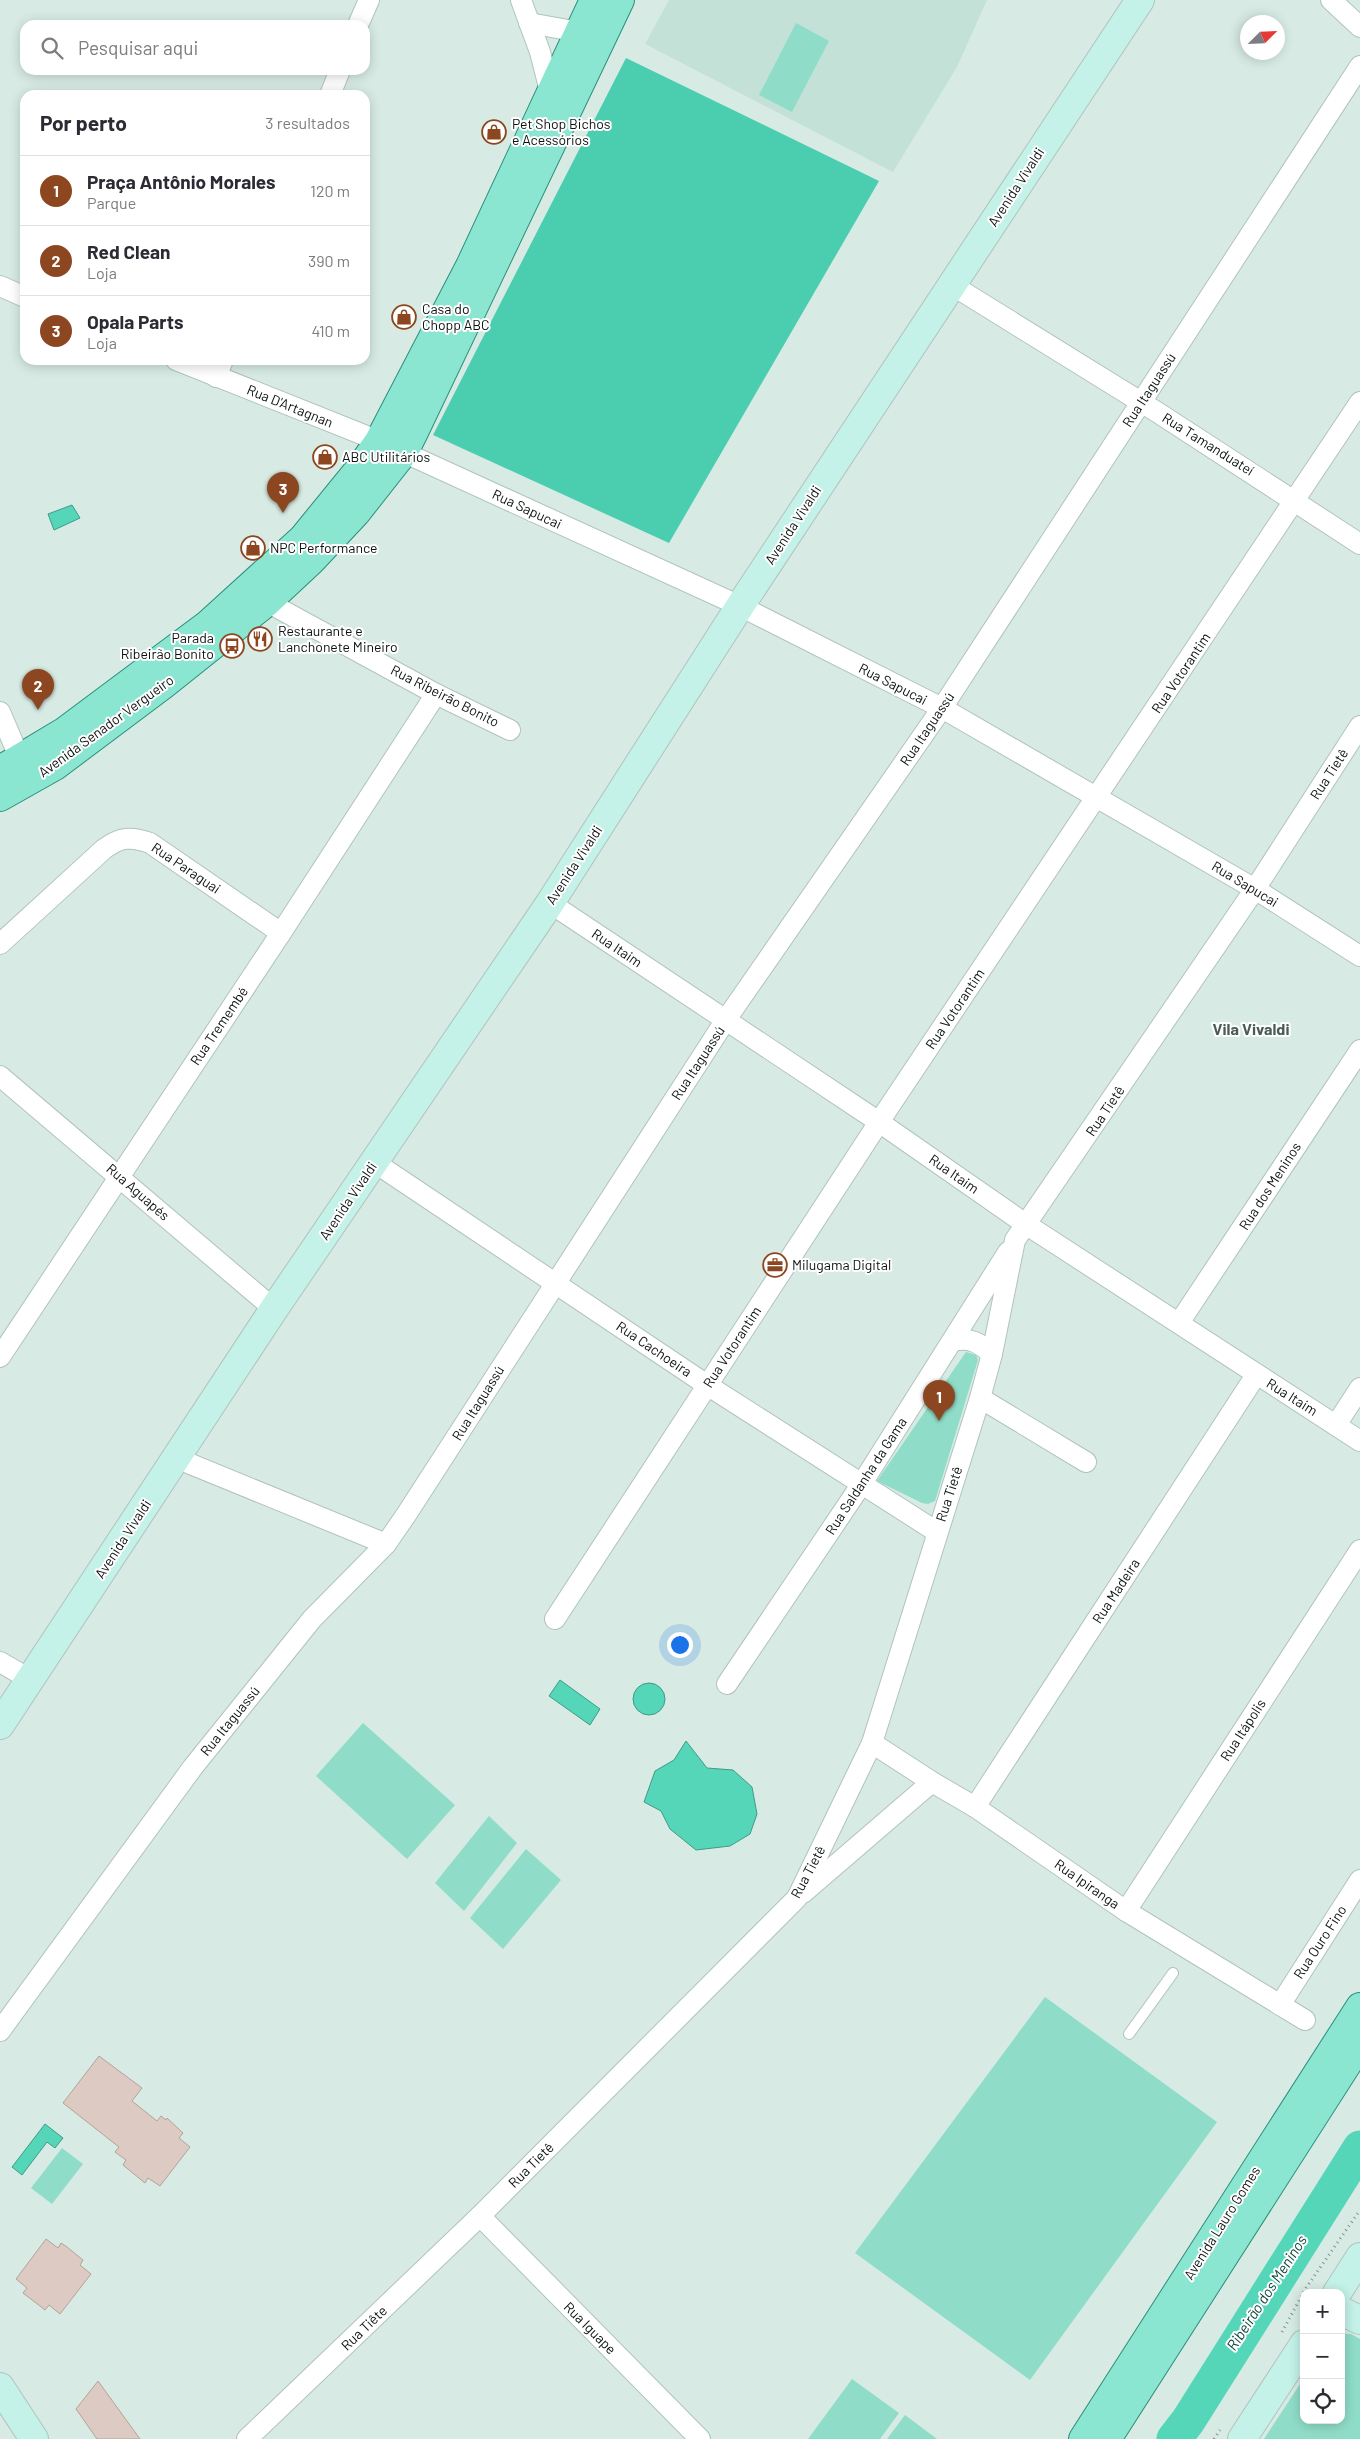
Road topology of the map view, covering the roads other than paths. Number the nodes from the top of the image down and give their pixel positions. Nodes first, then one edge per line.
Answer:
1 (369, 0) edge
2 (521, 0) edge
3 (594, 0) edge
4 (620, 0) edge
5 (1140, 0) edge
6 (1331, 0) edge
7 (360, 20) edge
8 (529, 23) junction
9 (1360, 27) edge
10 (580, 29) junction
11 (1360, 66) edge
12 (338, 75) edge
13 (332, 90) edge
14 (551, 95) junction
15 (952, 285) junction
16 (0, 286) edge
17 (20, 295) edge
18 (203, 365) edge
19 (219, 368) edge
20 (1140, 402) junction
21 (1360, 402) edge
22 (379, 441) junction
23 (404, 452) junction
24 (1296, 501) junction
25 (1360, 544) edge
26 (258, 595) junction
27 (740, 606) junction
28 (436, 694) junction
29 (942, 708) junction
30 (0, 712) edge
31 (1360, 726) edge
32 (510, 730) dead end
33 (9, 778) edge
34 (1097, 799) junction
35 (1256, 889) junction
36 (550, 903) junction
37 (281, 933) junction
38 (0, 944) edge
39 (1360, 956) edge
40 (725, 1021) junction
41 (1360, 1050) edge
42 (0, 1076) edge
43 (879, 1122) junction
44 (374, 1162) junction
45 (120, 1176) junction
46 (1021, 1232) junction
47 (555, 1282) junction
48 (274, 1309) junction
49 (1179, 1323) junction
50 (953, 1341) junction
51 (992, 1354) junction
52 (0, 1357) edge
53 (1256, 1375) junction
54 (707, 1385) junction
55 (1360, 1388) edge
56 (980, 1398) junction
57 (1336, 1425) junction
58 (1360, 1440) edge
59 (176, 1458) junction
60 (1086, 1462) dead end
61 (861, 1485) junction
62 (937, 1532) junction
63 (386, 1544) junction
64 (1360, 1550) edge
65 (555, 1619) dead end
66 (0, 1662) edge
67 (31, 1680) junction
68 (727, 1684) dead end
69 (0, 1726) edge
70 (872, 1743) junction
71 (932, 1782) junction
72 (975, 1807) junction
73 (1360, 1880) edge
74 (797, 1898) junction
75 (1126, 1911) junction
76 (1174, 1973) dead end
77 (1280, 2005) junction
78 (1360, 2007) edge
79 (1304, 2020) dead end
80 (0, 2031) edge
81 (1129, 2034) dead end
82 (1360, 2044) edge
83 (480, 2216) junction
84 (1360, 2257) edge
85 (1340, 2289) edge
86 (1345, 2312) edge
87 (1360, 2320) edge
88 (1292, 2340) edge
89 (0, 2386) edge
90 (1233, 2431) edge
91 (34, 2439) edge
92 (247, 2439) edge
93 (700, 2439) edge
94 (1083, 2439) edge
95 (1107, 2439) edge

1 - 7 street
2 - 8 street
3 - 10 main road, Avenida Senador Vergueiro
4 - 23 main road, Avenida Senador Vergueiro
5 - 15 street, Avenida Vivaldi
6 - 9 street
8 - 10 street
8 - 14 street
10 - 14 main road, Avenida Senador Vergueiro
11 - 20 street, Rua Itaguassú
12 - 13 street
14 - 22 main road, Avenida Senador Vergueiro
15 - 20 street, Rua Tamanduateí
15 - 27 street, Avenida Vivaldi
16 - 17 street
18 - 19 street, Rua D'Artagnan
19 - 22 street, Rua D'Artagnan
20 - 24 street, Rua Tamanduateí
20 - 29 street, Rua Itaguassú
21 - 24 street, Rua Votorantim
22 - 23 street, Rua D'Artagnan
22 - 26 main road, Avenida Senador Vergueiro
23 - 26 main road, Avenida Senador Vergueiro
23 - 27 street, Rua Sapucai
24 - 25 street, Rua Tamanduateí
24 - 34 street, Rua Votorantim
26 - 28 street, Rua Ribeirão Bonito
26 - 33 main road, Avenida Senador Vergueiro
27 - 29 street, Rua Sapucai
27 - 36 street, Avenida Vivaldi
28 - 32 street, Rua Ribeirão Bonito
28 - 37 street, Rua Tremembé
29 - 34 street, Rua Sapucai
29 - 40 street, Rua Itaguassú
30 - 33 street
31 - 35 street, Rua Tietê
34 - 35 street, Rua Sapucai
34 - 43 street, Rua Votorantim
35 - 39 street, Rua Sapucai
35 - 46 street, Rua Tietê
36 - 40 street, Rua Itaim
36 - 44 street, Avenida Vivaldi
37 - 38 street, Rua Paraguai
37 - 45 street, Rua Tremembé
40 - 43 street, Rua Itaim
40 - 47 street, Rua Itaguassú
41 - 49 street, Rua dos Meninos
42 - 45 street, Rua Aguapés
43 - 46 street, Rua Itaim
43 - 54 street, Rua Votorantim
44 - 47 street, Rua Cachoeira
44 - 48 street, Avenida Vivaldi
45 - 48 street, Rua Aguapés
45 - 52 street, Rua Tremembé
46 - 49 street, Rua Itaim
46 - 50 street, Rua Saldanha da Gama
46 - 51 street, Rua Tietê
47 - 54 street, Rua Cachoeira
47 - 63 street, Rua Itaguassú
48 - 59 street, Avenida Vivaldi
49 - 53 street, Rua Itaim
50 - 51 street
50 - 61 street, Rua Saldanha da Gama
51 - 56 street, Rua Tietê
53 - 57 street, Rua Itaim
53 - 72 street, Rua Madeira
54 - 61 street, Rua Cachoeira
54 - 65 street, Rua Votorantim
55 - 57 street
56 - 60 street
56 - 62 street, Rua Tietê
57 - 58 street, Rua Itaim
59 - 63 street
59 - 67 street, Avenida Vivaldi
61 - 62 street, Rua Cachoeira
61 - 68 street, Rua Saldanha da Gama
62 - 70 street, Rua Tietê
63 - 80 street, Rua Itaguassú
64 - 75 street, Rua Itápolis
66 - 67 street
67 - 69 street, Avenida Vivaldi
70 - 71 street, Rua Ipiranga
70 - 74 street, Rua Tietê
71 - 72 street, Rua Ipiranga
71 - 74 street
72 - 75 street, Rua Ipiranga
73 - 77 street, Rua Ouro Fino
74 - 83 street, Rua Tietê
75 - 77 street, Rua Ipiranga
76 - 81 lane
77 - 79 street, Rua Ipiranga
78 - 94 main road, Avenida Lauro Gomes
82 - 95 main road, Avenida Lauro Gomes
83 - 92 street, Rua Tiête
83 - 93 street, Rua Iguape
84 - 85 street
86 - 87 street
88 - 90 street
89 - 91 street

